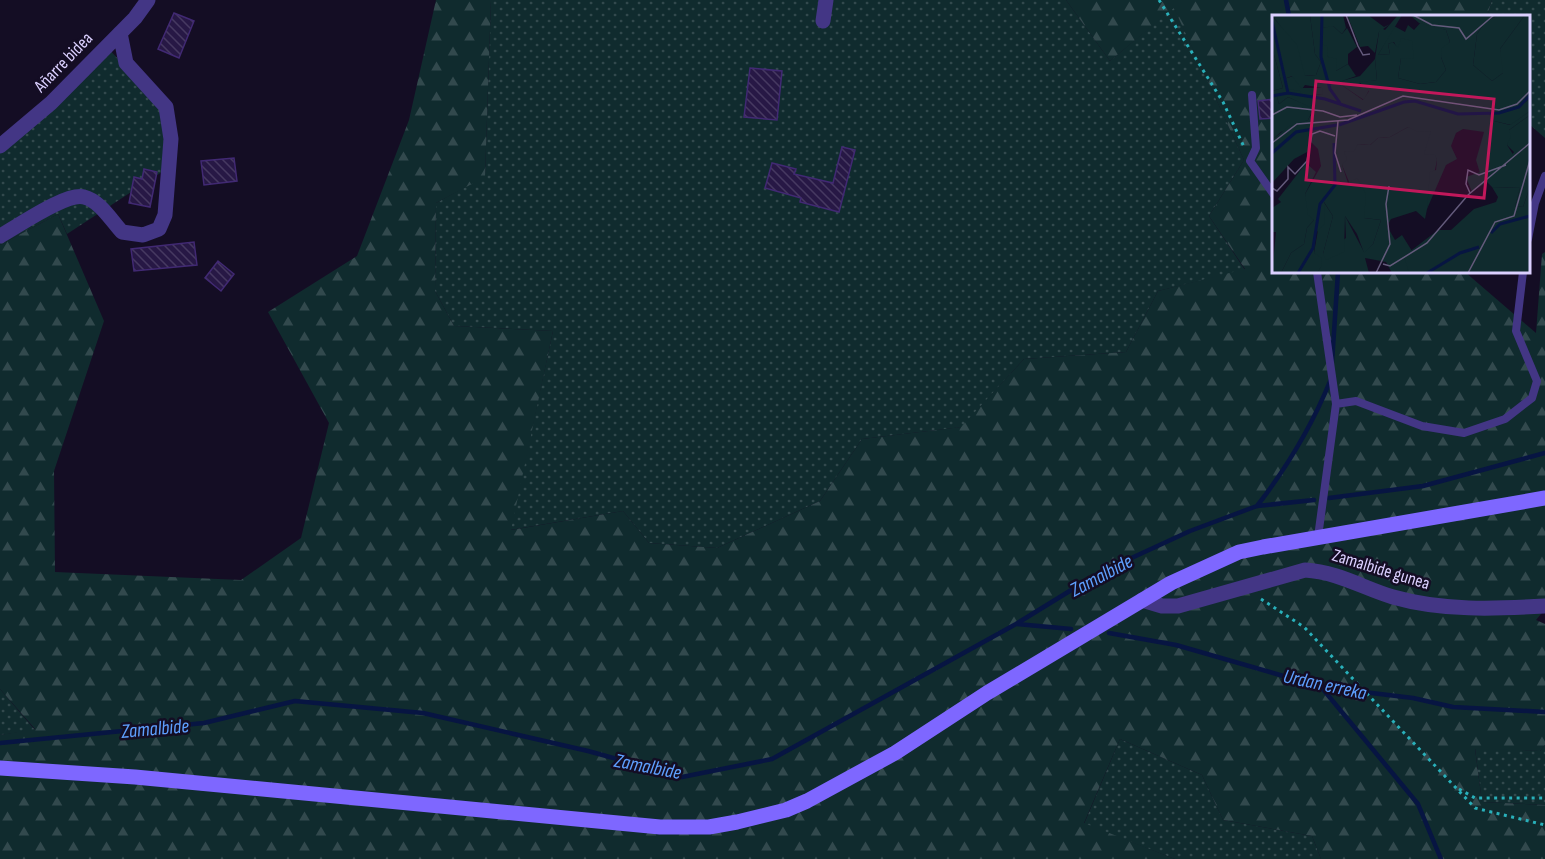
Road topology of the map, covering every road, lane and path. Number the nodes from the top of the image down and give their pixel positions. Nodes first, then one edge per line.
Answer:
1 (148, 0) edge
2 (826, 0) edge
3 (1159, 0) edge
4 (823, 21) dead end
5 (120, 33) junction
6 (1252, 95) dead end
7 (0, 146) edge
8 (1250, 161) junction
9 (1545, 176) edge
10 (1272, 192) edge
11 (1530, 227) edge
12 (0, 236) edge
13 (1317, 273) edge
14 (1523, 273) edge
15 (1336, 404) junction
16 (1545, 498) edge
17 (1318, 537) junction
18 (1245, 588) junction
19 (1142, 600) junction
20 (1545, 606) edge
21 (0, 768) edge
22 (1455, 787) junction
23 (1545, 798) edge
24 (1545, 825) edge

1 - 5 street, Añarre bidea
2 - 4 street
3 - 8 path
5 - 7 street, Añarre bidea
5 - 12 street
6 - 8 lane
8 - 10 lane
9 - 11 lane
13 - 15 lane
14 - 15 lane
15 - 17 lane
16 - 17 main road
17 - 19 main road
18 - 19 street, Zamalbide gunea
18 - 20 street, Zamalbide gunea
18 - 22 path
19 - 21 main road
22 - 23 path
22 - 24 path

